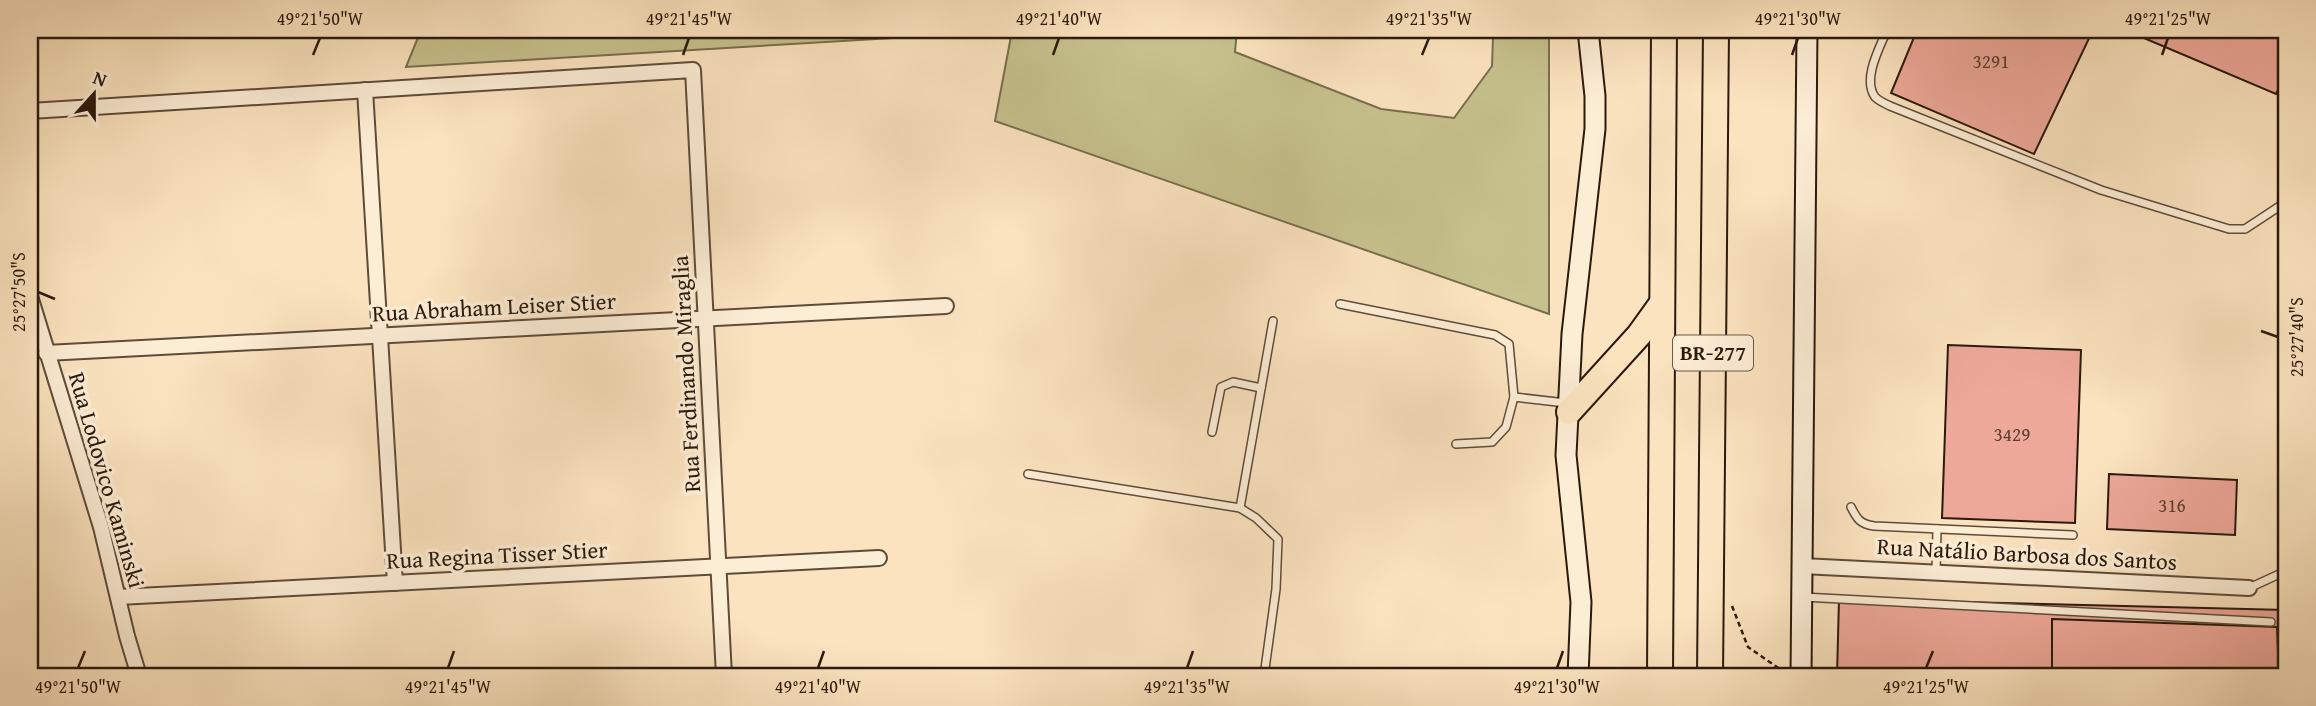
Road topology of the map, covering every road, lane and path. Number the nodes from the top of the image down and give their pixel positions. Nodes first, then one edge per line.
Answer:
1 (1588, 30) edge
2 (1664, 30) edge
3 (1716, 30) edge
4 (1807, 30) edge
5 (1887, 30) edge
6 (365, 90) junction
7 (30, 111) edge
8 (2286, 202) edge
9 (30, 296) edge
10 (1662, 303) junction
11 (1340, 304) dead end
12 (946, 306) dead end
13 (706, 318) junction
14 (1273, 321) dead end
15 (380, 336) junction
16 (46, 354) junction
17 (1261, 388) junction
18 (1514, 397) junction
19 (1569, 408) junction
20 (1212, 432) dead end
21 (1456, 444) dead end
22 (1028, 474) dead end
23 (1851, 506) dead end
24 (1240, 508) junction
25 (1937, 529) junction
26 (2073, 535) dead end
27 (879, 558) dead end
28 (718, 566) junction
29 (1802, 566) junction
30 (2286, 571) edge
31 (1936, 572) junction
32 (395, 583) junction
33 (2249, 588) joint
34 (118, 597) junction
35 (1802, 597) junction
36 (1730, 600) dead end
37 (2271, 622) dead end
38 (139, 676) edge
39 (723, 676) edge
40 (1264, 676) edge
41 (1578, 676) edge
42 (1660, 676) edge
43 (1710, 676) edge
44 (1790, 676) edge
45 (1801, 676) edge

1 - 19 main road
2 - 10 highway, BR-277
3 - 43 highway, BR-277
4 - 29 main road
5 - 8 lane
6 - 7 street
6 - 13 street, Rua Ferdinando Miraglia
6 - 15 street
9 - 16 street, Rua Lodovico Kaminski
10 - 19 highway
10 - 42 highway, BR-277
11 - 18 lane
12 - 13 street, Rua Abraham Leiser Stier
13 - 15 street, Rua Abraham Leiser Stier
13 - 28 street, Rua Ferdinando Miraglia
14 - 17 lane
15 - 16 street, Rua Abraham Leiser Stier
15 - 32 street
16 - 34 street, Rua Lodovico Kaminski
17 - 20 lane
17 - 24 lane
18 - 19 lane
18 - 21 lane
19 - 41 main road
22 - 24 lane
23 - 25 lane
24 - 40 lane
25 - 26 lane
25 - 31 lane
27 - 28 street, Rua Regina Tisser Stier
28 - 32 street, Rua Regina Tisser Stier
28 - 39 street, Rua Ferdinando Miraglia
29 - 31 street, Rua Natálio Barbosa dos Santos
29 - 35 main road
30 - 33 lane
31 - 33 street, Rua Natálio Barbosa dos Santos
32 - 34 street, Rua Regina Tisser Stier
34 - 38 street, Rua Lodovico Kaminski
35 - 37 lane
35 - 45 main road
36 - 44 path

